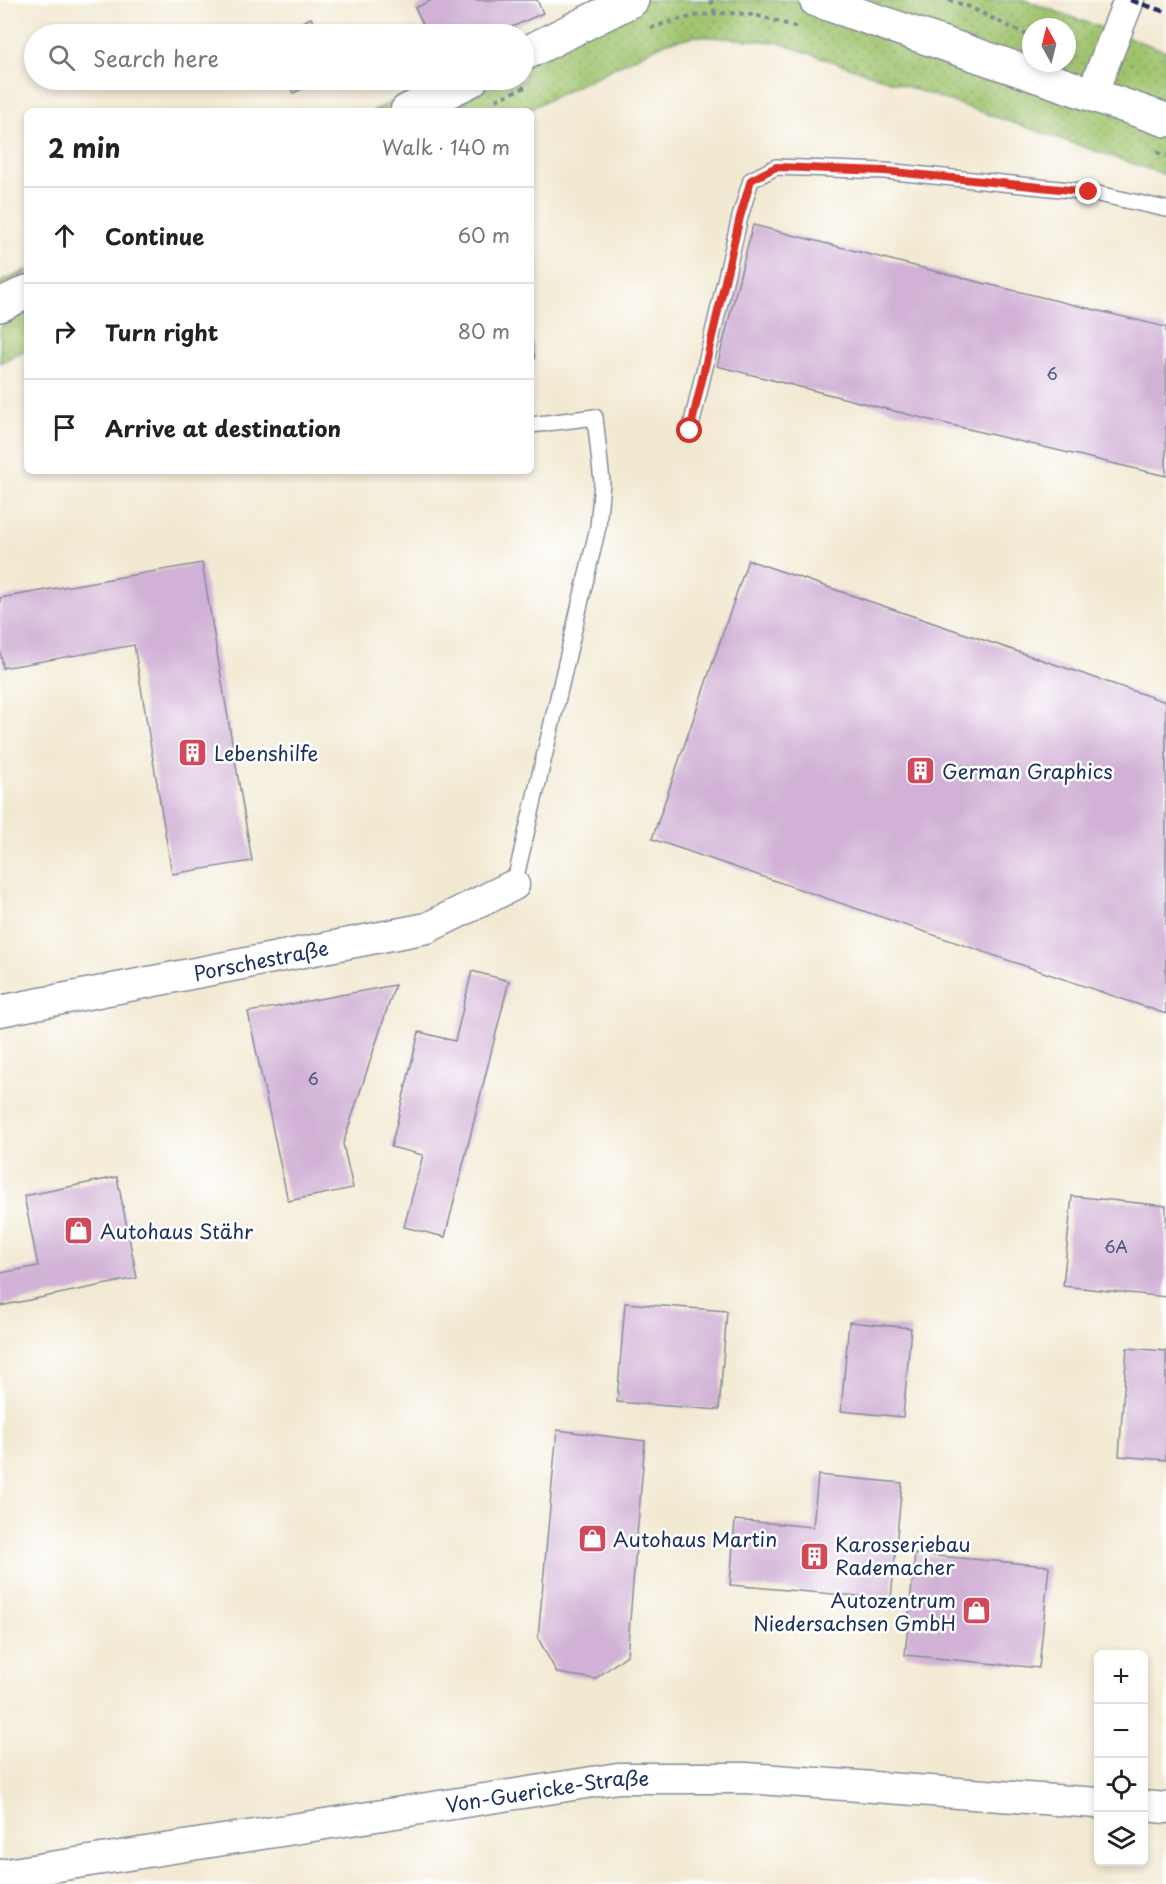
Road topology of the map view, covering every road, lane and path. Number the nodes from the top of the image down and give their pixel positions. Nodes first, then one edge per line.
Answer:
1 (632, 0) edge
2 (711, 0) edge
3 (949, 0) edge
4 (1129, 0) edge
5 (715, 14) junction
6 (809, 14) edge
7 (647, 29) dead end
8 (1022, 33) edge
9 (534, 49) edge
10 (483, 90) edge
11 (1092, 94) junction
12 (418, 108) edge
13 (1166, 120) edge
14 (1156, 152) dead end
15 (1166, 156) edge
16 (1166, 209) edge
17 (24, 293) edge
18 (0, 305) edge
19 (534, 425) edge
20 (690, 431) dead end
21 (514, 885) joint
22 (0, 1011) edge
23 (1094, 1803) edge
24 (1148, 1806) edge
25 (1166, 1808) edge
26 (0, 1875) edge

1 - 9 main road
2 - 5 path
3 - 8 path
4 - 11 street
5 - 6 path
5 - 7 path
6 - 11 main road
10 - 12 main road
11 - 13 main road
14 - 15 path
16 - 20 lane
17 - 18 main road
19 - 21 lane
21 - 22 street, Porschestraße
23 - 26 street, Von-Guericke-Straße
24 - 25 street

